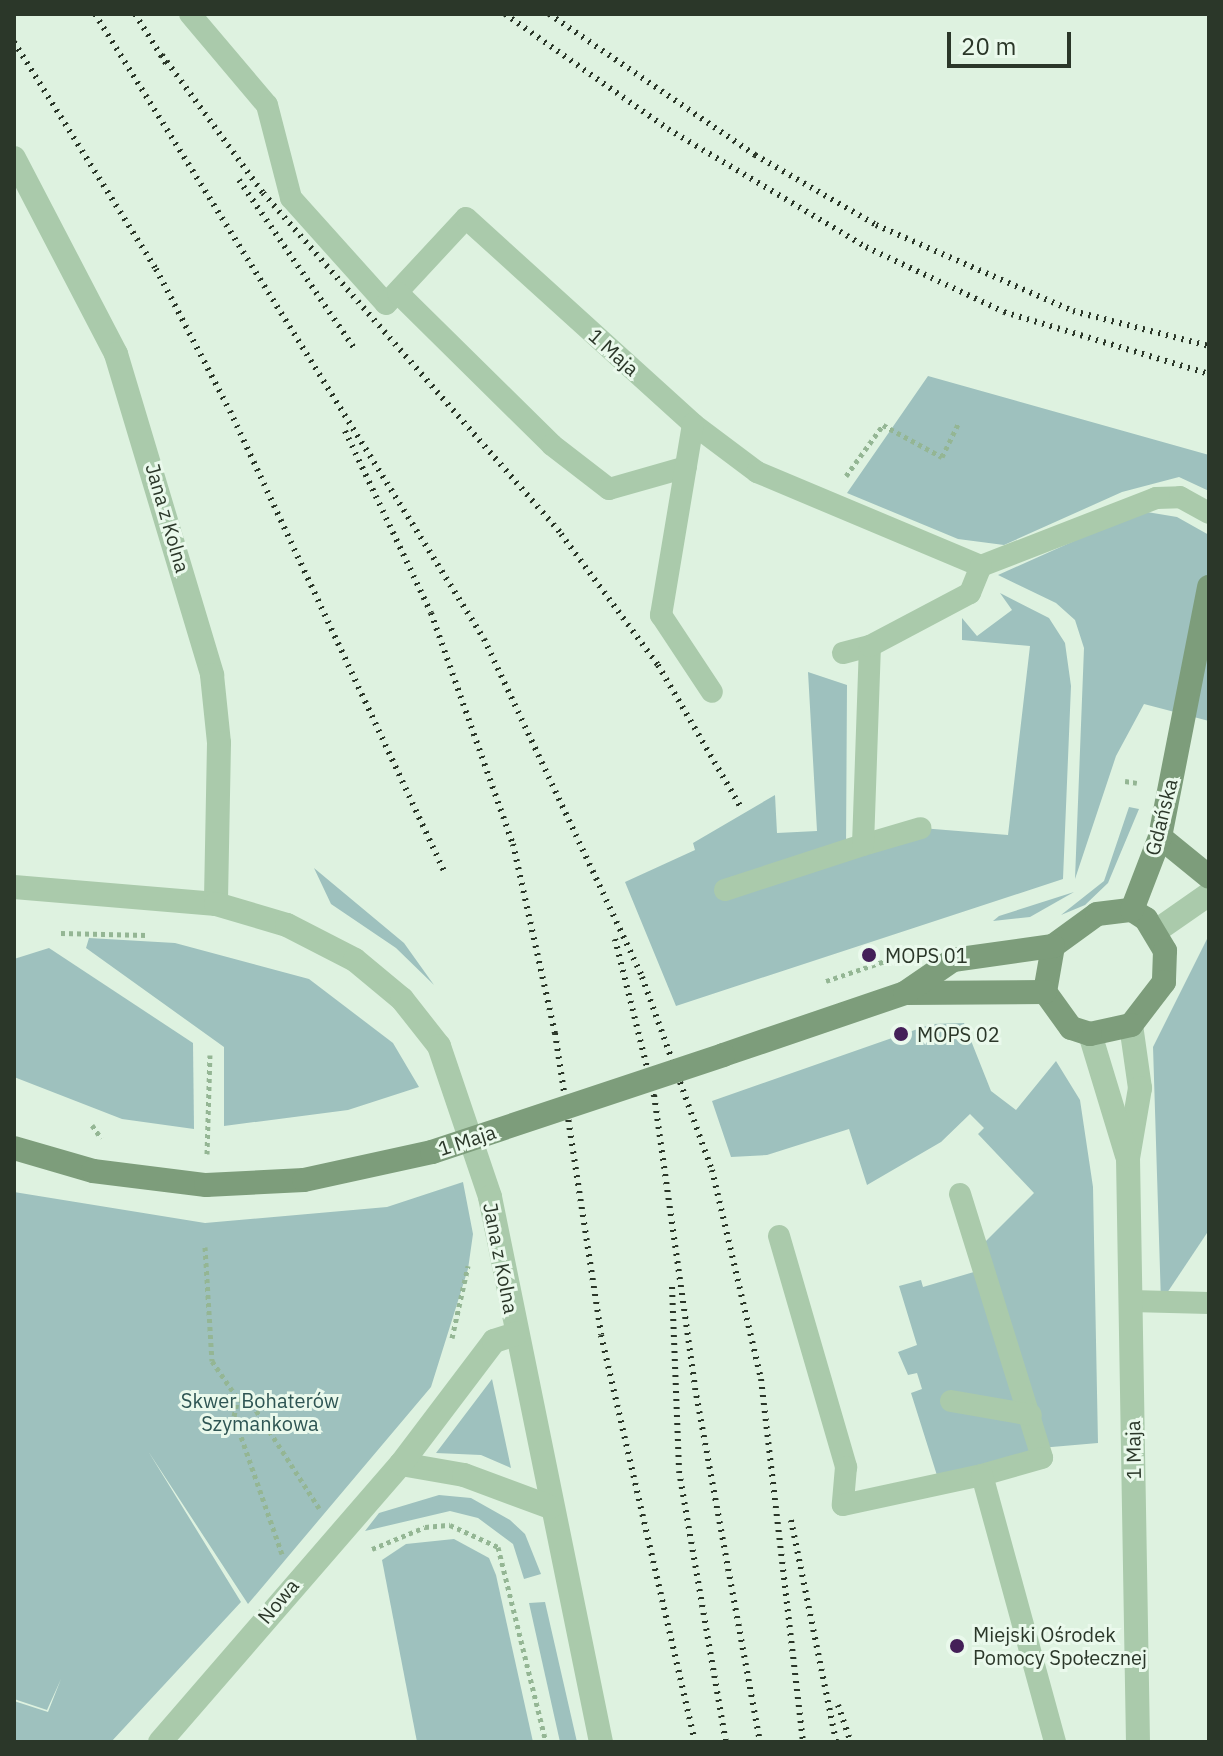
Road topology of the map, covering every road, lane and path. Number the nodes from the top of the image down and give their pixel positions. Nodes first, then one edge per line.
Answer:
1 (190, 14) edge
2 (14, 158) edge
3 (398, 293) junction
4 (693, 424) junction
5 (958, 424) dead end
6 (686, 467) junction
7 (827, 503) junction
8 (1209, 513) edge
9 (981, 566) junction
10 (1209, 587) edge
11 (870, 646) junction
12 (843, 653) dead end
13 (712, 692) dead end
14 (921, 828) dead end
15 (1160, 837) junction
16 (863, 845) junction
17 (1209, 877) edge
18 (14, 887) edge
19 (725, 890) dead end
20 (1209, 894) edge
21 (216, 904) junction
22 (1132, 910) junction
23 (1156, 931) junction
24 (1053, 946) junction
25 (1045, 992) junction
26 (905, 993) junction
27 (1131, 1025) junction
28 (1090, 1034) junction
29 (210, 1055) dead end
30 (92, 1125) dead end
31 (106, 1146) dead end
32 (14, 1148) edge
33 (194, 1154) dead end
34 (220, 1154) dead end
35 (207, 1155) junction
36 (1128, 1158) junction
37 (960, 1194) dead end
38 (779, 1236) dead end
39 (205, 1247) dead end
40 (1131, 1301) junction
41 (1209, 1303) edge
42 (516, 1334) junction
43 (238, 1399) junction
44 (951, 1401) dead end
45 (1031, 1415) junction
46 (401, 1464) junction
47 (982, 1475) junction
48 (550, 1507) junction
49 (321, 1511) dead end
50 (358, 1548) dead end
51 (283, 1558) dead end
52 (1051, 1741) edge
53 (160, 1742) edge
54 (546, 1742) edge
55 (601, 1742) edge
56 (1138, 1742) edge

1 - 3 lane
2 - 21 street, Jana z Kolna
3 - 4 lane, 1 Maja
3 - 6 lane
4 - 6 lane
4 - 7 lane, 1 Maja
5 - 7 path
6 - 13 lane
7 - 9 lane, 1 Maja
8 - 9 lane
9 - 11 lane
10 - 15 street, Gdańska
11 - 12 lane
11 - 16 lane
14 - 16 lane
15 - 17 street
15 - 22 street, Gdańska
16 - 19 lane
18 - 21 street, Jana z Kolna
20 - 23 street
21 - 42 street, Jana z Kolna
22 - 23 street
22 - 24 street
23 - 27 street
24 - 25 street
24 - 26 street
25 - 26 street
25 - 28 street
26 - 32 street, 1 Maja, bridge
27 - 28 street
27 - 36 street
28 - 36 street
29 - 35 path
30 - 31 path
33 - 35 path
34 - 35 path
36 - 40 street, 1 Maja
37 - 45 lane
38 - 47 lane
39 - 43 path
40 - 41 lane
40 - 56 street, 1 Maja
42 - 46 street, Nowa
42 - 48 street, Jana z Kolna
43 - 49 path
43 - 51 path
44 - 45 lane
45 - 47 lane
46 - 48 street
46 - 53 street, Nowa
47 - 52 lane
48 - 55 street, Jana z Kolna
50 - 54 path

